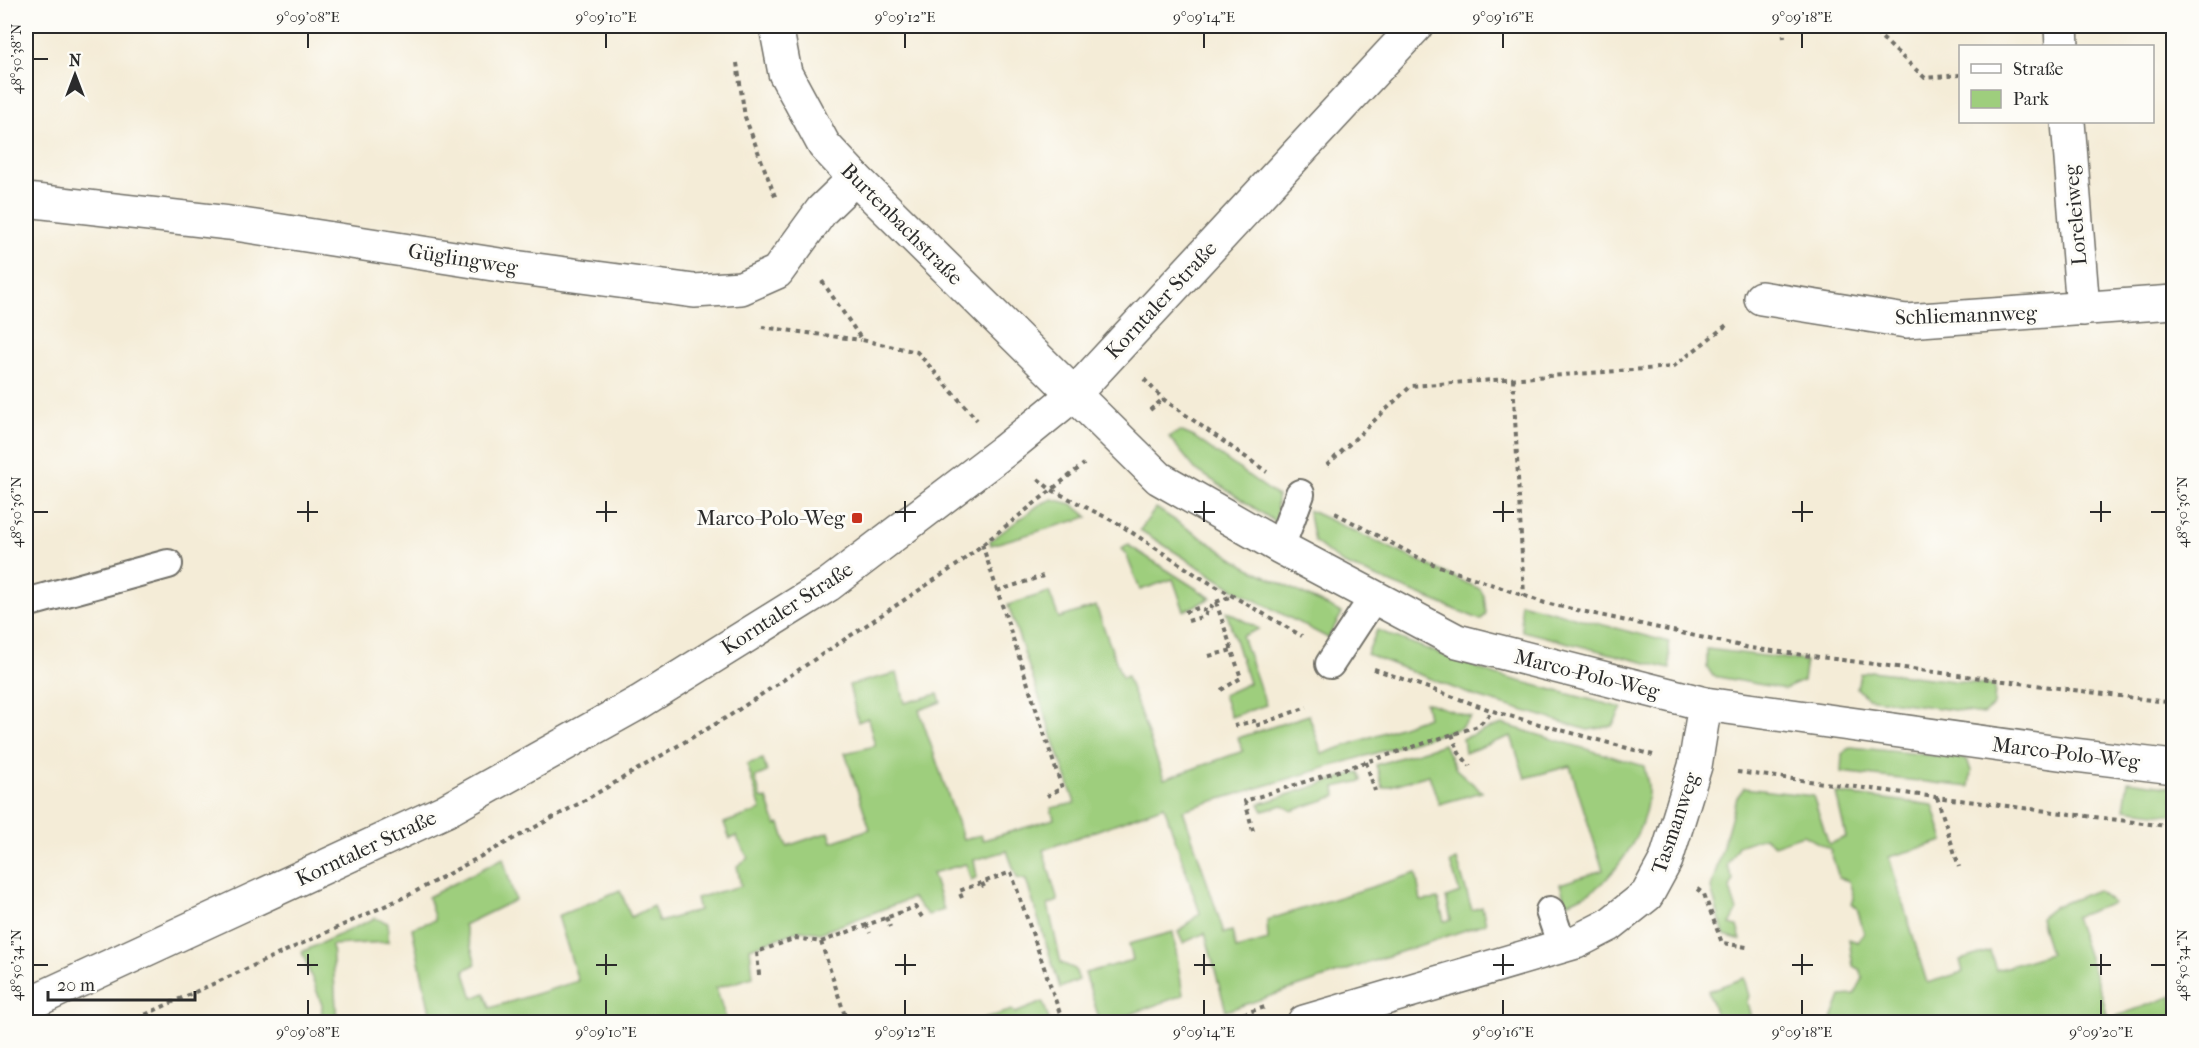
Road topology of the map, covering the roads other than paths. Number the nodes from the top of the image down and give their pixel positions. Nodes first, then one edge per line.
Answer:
1 (776, 26) edge
2 (1416, 26) edge
3 (2061, 26) edge
4 (2062, 45) edge
5 (2068, 123) edge
6 (855, 178) junction
7 (26, 200) edge
8 (1761, 298) road end
9 (2174, 302) edge
10 (2083, 309) junction
11 (1074, 394) junction
12 (1299, 494) road end
13 (1280, 547) junction
14 (168, 564) dead end
15 (1374, 597) junction
16 (26, 603) edge
17 (1330, 664) dead end
18 (1705, 704) junction
19 (2174, 767) edge
20 (1550, 911) dead end
21 (1562, 946) junction
22 (31, 1010) edge
23 (1304, 1023) edge

1 - 6 street, Burtenbachstraße
2 - 11 street, Korntaler Straße
3 - 4 street
5 - 10 street, Loreleiweg
6 - 7 street, Güglingweg
6 - 11 street, Burtenbachstraße
8 - 10 street, Schliemannweg
9 - 10 street, Schliemannweg
11 - 13 street, Marco-Polo-Weg
11 - 22 street, Korntaler Straße
12 - 13 lane
13 - 15 street, Marco-Polo-Weg
14 - 16 lane
15 - 17 lane
15 - 18 street, Marco-Polo-Weg
18 - 19 street, Marco-Polo-Weg
18 - 21 street, Tasmanweg
20 - 21 lane
21 - 23 street, Tasmanweg

